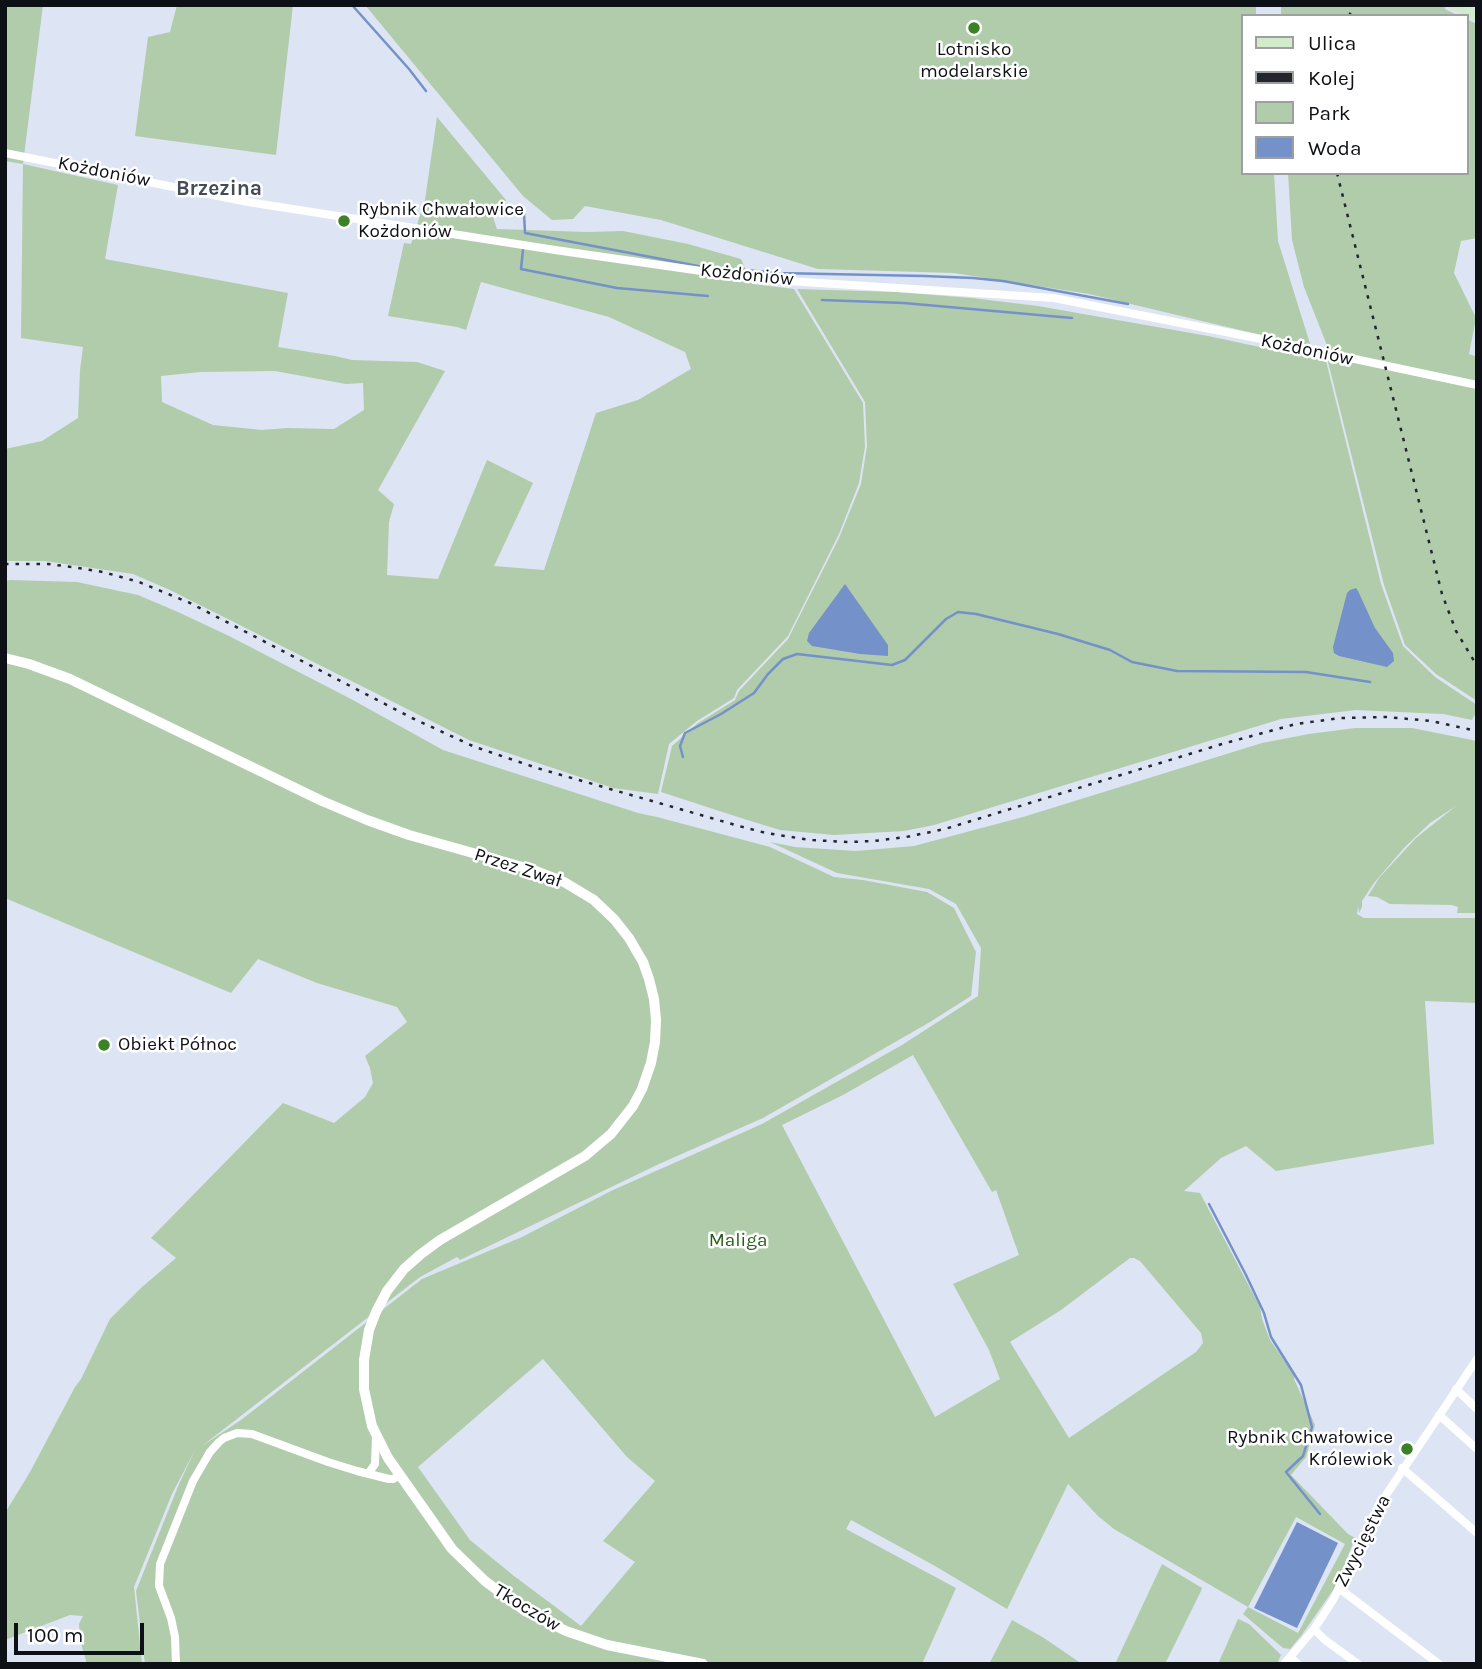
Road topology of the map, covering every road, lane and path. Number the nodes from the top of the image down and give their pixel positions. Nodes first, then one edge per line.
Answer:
1 (1453, 5) edge
2 (1477, 16) edge
3 (5, 153) edge
4 (1477, 385) edge
5 (5, 658) edge
6 (1477, 1359) edge
7 (1456, 1389) junction
8 (1477, 1395) edge
9 (1465, 1396) junction
10 (1477, 1409) edge
11 (1439, 1415) junction
12 (374, 1431) junction
13 (1477, 1449) edge
14 (1402, 1468) junction
15 (368, 1474) junction
16 (400, 1475) junction
17 (1477, 1533) edge
18 (1340, 1588) junction
19 (1314, 1629) junction
20 (1287, 1660) edge
21 (176, 1664) edge
22 (704, 1664) edge
23 (1298, 1664) edge
24 (1358, 1664) edge
25 (1439, 1664) edge

1 - 2 main road
3 - 4 street, Kożdoniów
5 - 12 street, Przez Zwał
6 - 7 street, Zwycięstwa
7 - 9 street
7 - 11 street, Zwycięstwa
8 - 9 street
9 - 10 street
11 - 13 street
11 - 14 street, Zwycięstwa
12 - 15 street
12 - 16 street, Przez Zwał
14 - 17 street
14 - 18 street, Zwycięstwa
15 - 16 street
15 - 21 street
16 - 22 street, Tkoczów
18 - 19 street, Zwycięstwa
18 - 25 street
19 - 20 street, Zwycięstwa
19 - 24 street
20 - 23 street

